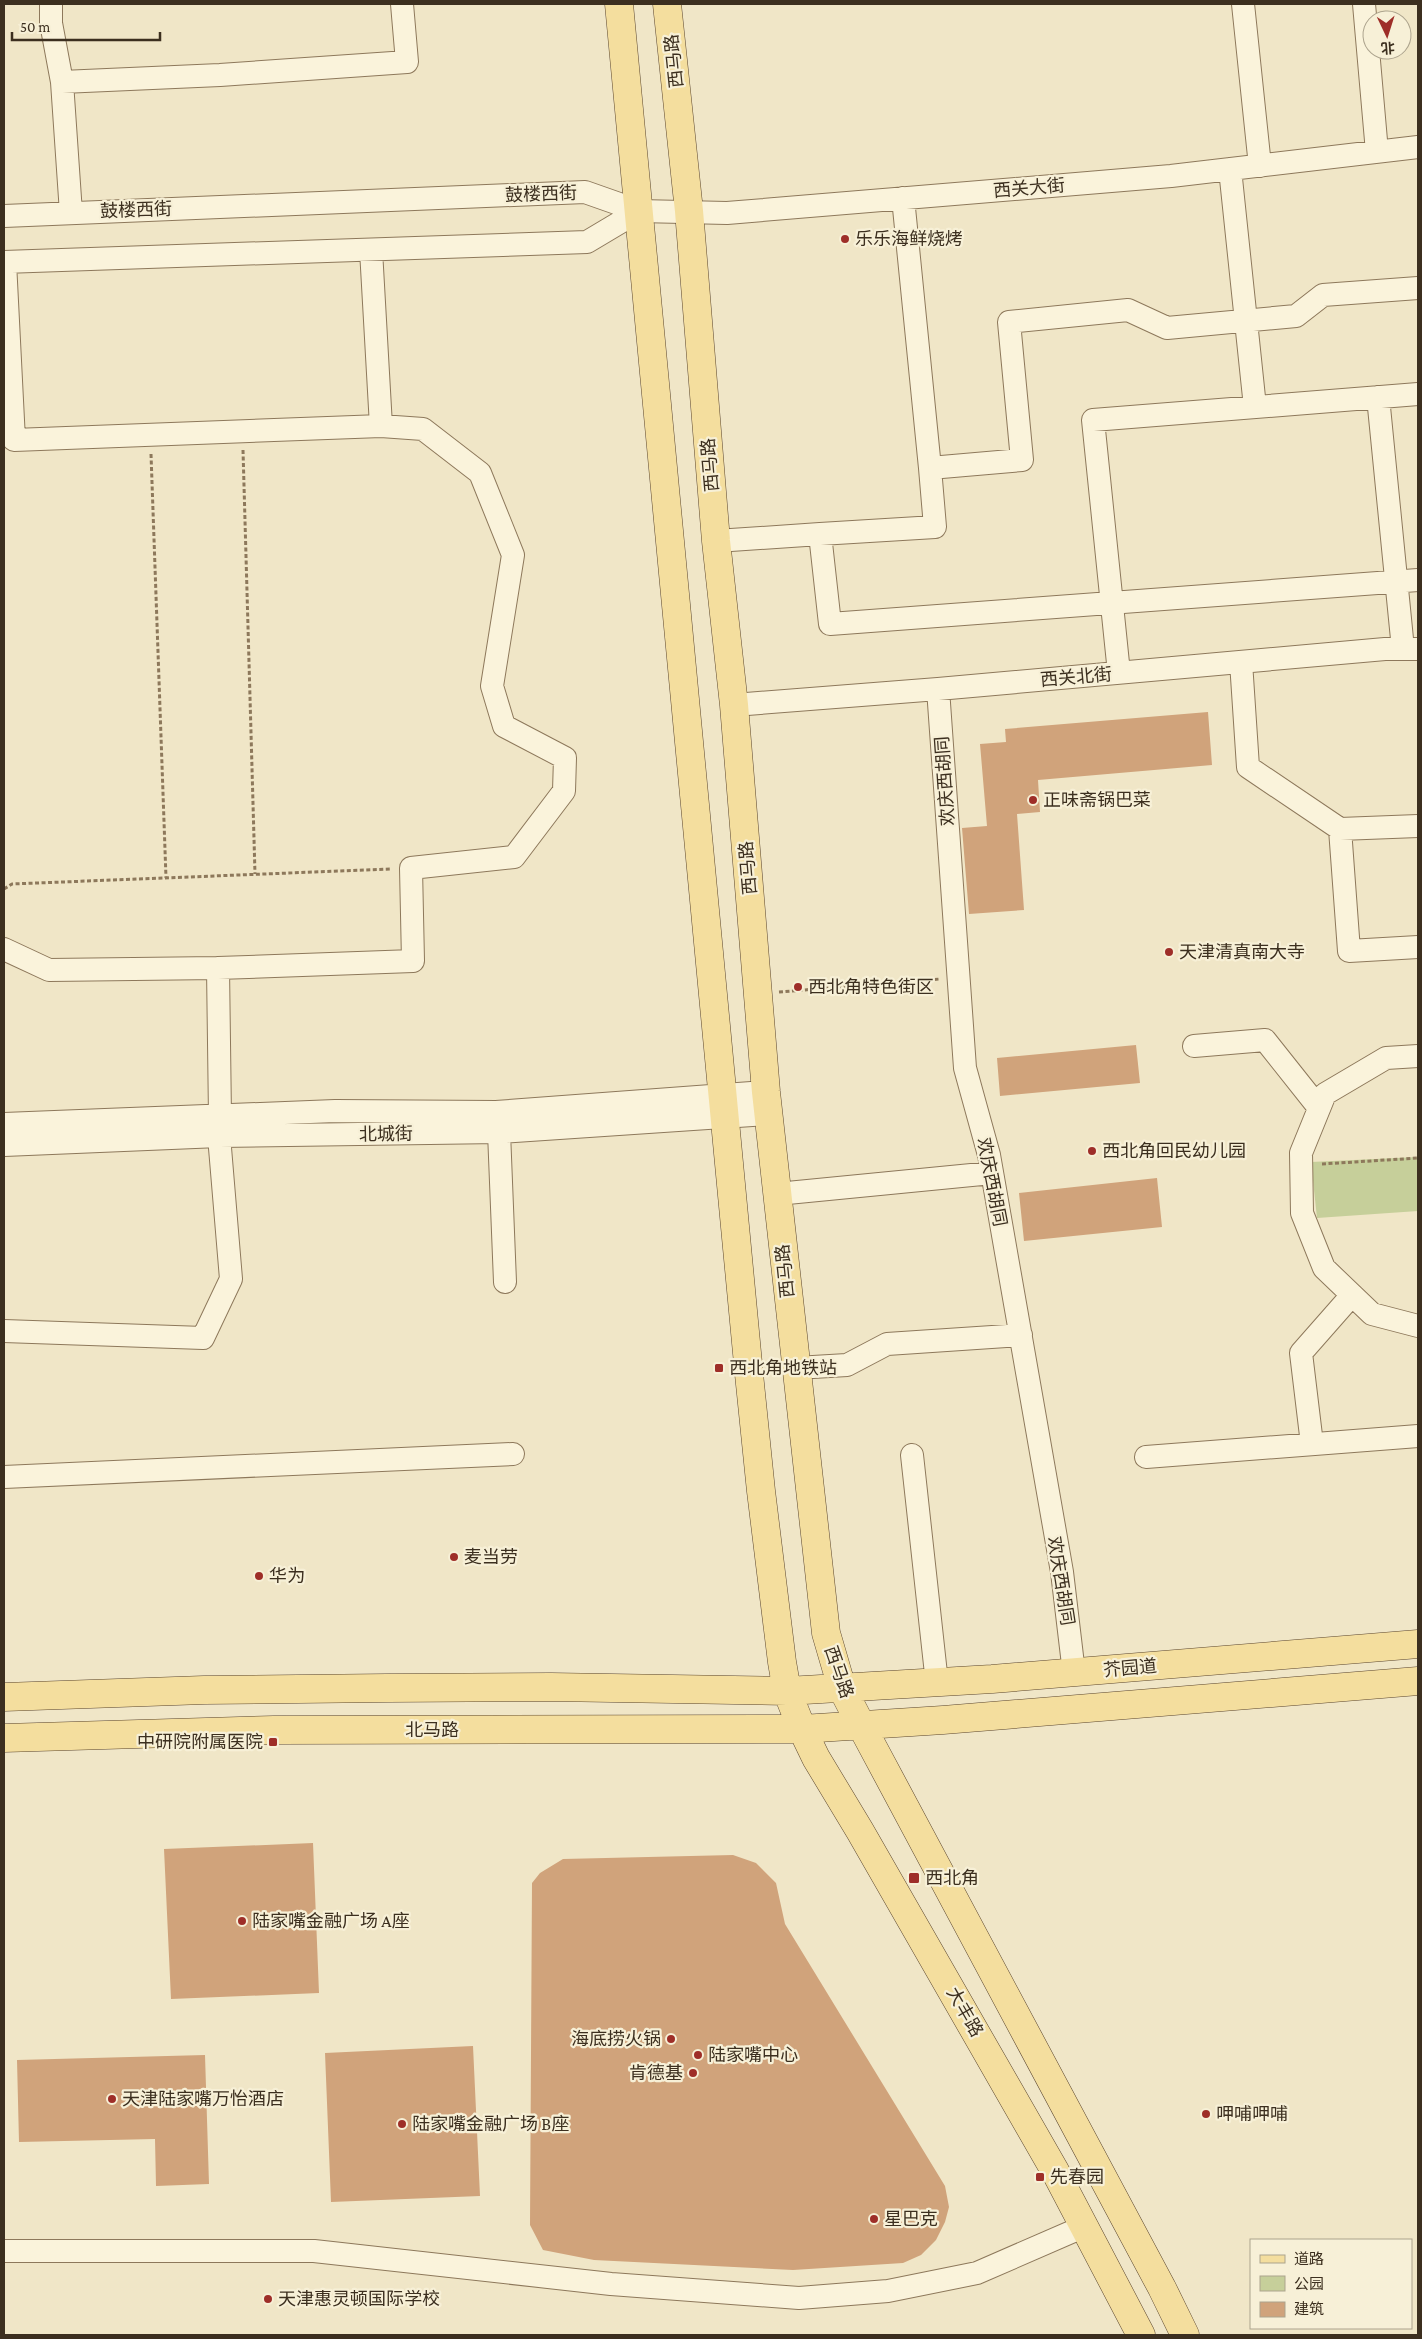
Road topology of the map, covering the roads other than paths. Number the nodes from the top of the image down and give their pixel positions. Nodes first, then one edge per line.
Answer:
1 (50, 4) edge
2 (402, 4) edge
3 (618, 4) edge
4 (668, 4) edge
5 (1243, 4) edge
6 (1364, 4) edge
7 (62, 82) junction
8 (1418, 147) edge
9 (1377, 152) junction
10 (1260, 166) junction
11 (1230, 169) junction
12 (903, 198) junction
13 (640, 210) junction
14 (689, 211) junction
15 (71, 213) junction
16 (4, 216) edge
17 (371, 250) junction
18 (4, 262) edge
19 (1418, 288) edge
20 (1247, 320) junction
21 (1418, 394) edge
22 (1378, 397) junction
23 (1255, 407) junction
24 (381, 426) junction
25 (9, 441) edge
26 (930, 468) junction
27 (820, 534) junction
28 (716, 540) junction
29 (1418, 580) edge
30 (1396, 581) junction
31 (1112, 601) junction
32 (1410, 649) edge
33 (1241, 662) junction
34 (1119, 673) junction
35 (938, 689) junction
36 (734, 705) junction
37 (1418, 826) edge
38 (1340, 829) junction
39 (1418, 947) edge
40 (4, 949) edge
41 (218, 968) junction
42 (1194, 1046) dead end
43 (1418, 1056) edge
44 (768, 1103) junction
45 (725, 1107) junction
46 (1319, 1108) junction
47 (4, 1124) edge
48 (219, 1126) junction
49 (499, 1132) junction
50 (4, 1144) edge
51 (992, 1173) junction
52 (777, 1194) junction
53 (506, 1282) dead end
54 (1352, 1295) junction
55 (1418, 1326) edge
56 (4, 1331) edge
57 (1021, 1335) junction
58 (796, 1368) junction
59 (1418, 1436) edge
60 (1312, 1444) junction
61 (513, 1454) dead end
62 (912, 1455) dead end
63 (1146, 1457) dead end
64 (4, 1477) edge
65 (1418, 1644) edge
66 (1074, 1673) junction
67 (1418, 1681) edge
68 (937, 1683) junction
69 (842, 1688) junction
70 (787, 1691) junction
71 (4, 1696) edge
72 (860, 1725) junction
73 (802, 1728) junction
74 (4, 1738) edge
75 (1085, 2226) junction
76 (4, 2251) edge
77 (1141, 2335) edge
78 (1185, 2335) edge

1 - 7 street
2 - 7 street
3 - 13 main road
4 - 14 main road, 西马路
5 - 10 street
6 - 9 street
7 - 15 street
8 - 9 street, 西关大街
9 - 10 street, 西关大街
10 - 11 street, 西关大街
11 - 12 street, 西关大街
11 - 20 street
12 - 14 street, 西关大街
12 - 26 street
13 - 14 street, 西关大街
13 - 15 street, 鼓楼西街
13 - 17 street
13 - 45 main road
14 - 28 main road, 西马路
15 - 16 street, 鼓楼西街
17 - 18 street
17 - 24 street
18 - 25 street
19 - 20 street
20 - 23 street
20 - 26 street
21 - 22 street
22 - 23 street
22 - 30 street
23 - 31 street
24 - 25 street
24 - 41 street
26 - 27 street
27 - 28 street
27 - 31 street
28 - 36 main road, 西马路
29 - 30 street
30 - 31 street
30 - 32 street
31 - 34 street
32 - 33 street, 西关北街
33 - 34 street, 西关北街
33 - 38 street
34 - 35 street, 西关北街
35 - 36 street, 西关北街
35 - 51 street, 欢庆西胡同
36 - 44 main road, 西马路
37 - 38 street
38 - 39 street
40 - 41 street
41 - 48 street
42 - 46 street
43 - 46 street
44 - 45 street, 北城街
44 - 52 main road, 西马路
45 - 48 street, 北城街
45 - 49 street, 北城街
45 - 70 main road
46 - 54 street
47 - 48 street, 北城街
48 - 49 street, 北城街
48 - 50 street, 北城街
48 - 56 street
49 - 53 street
51 - 52 street
51 - 57 street, 欢庆西胡同
52 - 58 main road, 西马路
54 - 55 street
54 - 60 street
57 - 58 street
57 - 66 street, 欢庆西胡同
58 - 69 main road, 西马路
59 - 60 street
60 - 63 street
61 - 64 street
62 - 68 street
65 - 66 main road, 芥园道
66 - 68 main road, 芥园道
67 - 72 main road, 芥园道
68 - 69 main road, 芥园道
69 - 70 main road
69 - 72 main road, 西马路
70 - 71 main road
70 - 73 main road, 大丰路
72 - 73 main road, 北马路
72 - 78 main road
73 - 74 main road, 北马路
73 - 75 main road, 大丰路
75 - 76 street
75 - 77 main road, 大丰路

